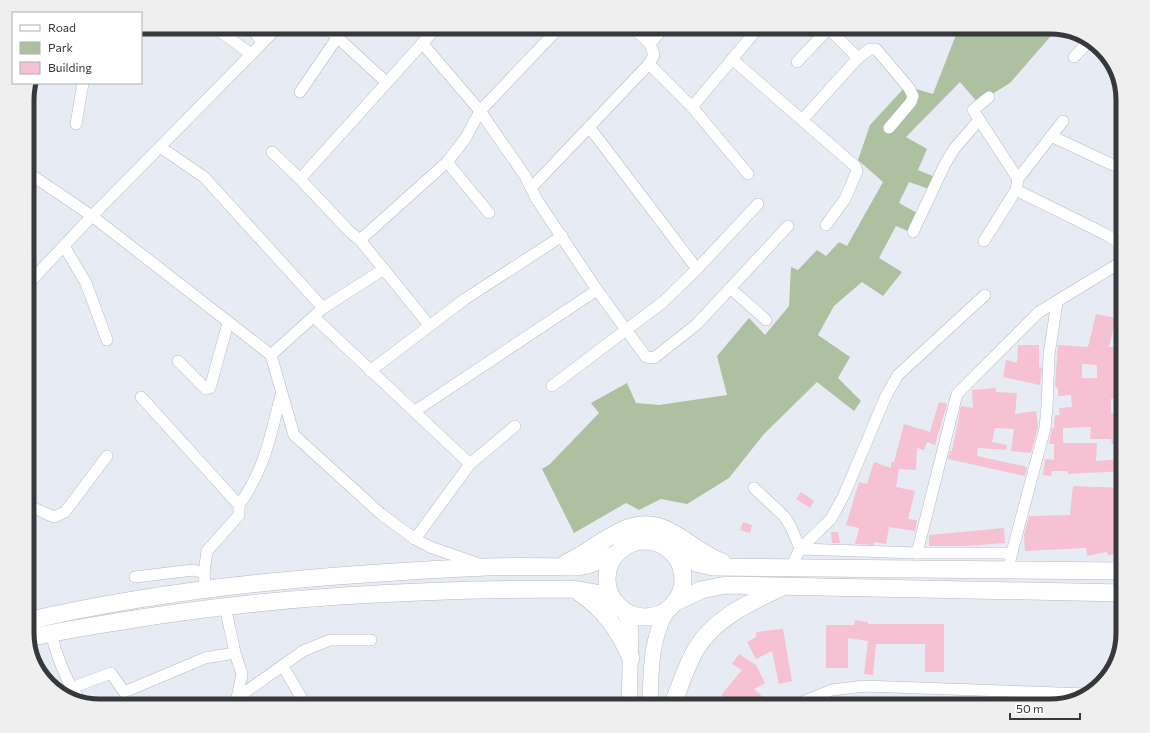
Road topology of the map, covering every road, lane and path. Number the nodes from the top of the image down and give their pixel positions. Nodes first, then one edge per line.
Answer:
1 (224, 34) edge
2 (256, 34) edge
3 (271, 34) edge
4 (333, 34) edge
5 (430, 34) edge
6 (553, 34) edge
7 (639, 34) edge
8 (658, 34) edge
9 (753, 34) edge
10 (823, 34) edge
11 (835, 34) edge
12 (337, 38) junction
13 (262, 43) junction
14 (422, 43) junction
15 (650, 44) junction
16 (1086, 45) edge
17 (251, 54) junction
18 (1074, 57) dead end
19 (858, 58) junction
20 (732, 59) junction
21 (797, 62) dead end
22 (649, 64) junction
23 (386, 82) junction
24 (82, 84) edge
25 (300, 92) dead end
26 (989, 97) dead end
27 (692, 108) junction
28 (480, 111) junction
29 (802, 120) junction
30 (979, 120) junction
31 (1063, 120) dead end
32 (76, 124) dead end
33 (590, 128) junction
34 (889, 128) dead end
35 (1051, 136) junction
36 (160, 147) junction
37 (272, 152) dead end
38 (447, 162) junction
39 (1113, 164) dead end
40 (748, 174) dead end
41 (34, 177) edge
42 (300, 179) junction
43 (1017, 184) junction
44 (532, 187) junction
45 (758, 204) dead end
46 (489, 213) dead end
47 (92, 216) junction
48 (826, 225) dead end
49 (788, 226) dead end
50 (913, 232) dead end
51 (562, 236) junction
52 (360, 240) junction
53 (1116, 240) edge
54 (984, 242) dead end
55 (64, 246) junction
56 (1116, 265) edge
57 (384, 269) junction
58 (697, 269) junction
59 (34, 278) edge
60 (730, 288) junction
61 (597, 290) junction
62 (985, 295) dead end
63 (1057, 302) junction
64 (323, 308) junction
65 (314, 317) junction
66 (766, 320) dead end
67 (228, 323) junction
68 (429, 324) junction
69 (626, 331) junction
70 (107, 340) dead end
71 (271, 355) junction
72 (178, 360) dead end
73 (370, 371) junction
74 (552, 386) dead end
75 (282, 392) junction
76 (141, 397) dead end
77 (415, 411) junction
78 (515, 426) dead end
79 (107, 456) dead end
80 (470, 464) junction
81 (754, 488) dead end
82 (238, 505) junction
83 (34, 508) edge
84 (415, 539) junction
85 (800, 549) junction
86 (672, 552) junction
87 (917, 552) junction
88 (618, 553) junction
89 (1010, 553) junction
90 (559, 566) junction
91 (488, 567) junction
92 (733, 567) junction
93 (791, 567) junction
94 (1009, 570) junction
95 (1116, 571) edge
96 (204, 573) junction
97 (135, 577) dead end
98 (782, 587) junction
99 (573, 589) junction
100 (206, 590) junction
101 (1116, 593) edge
102 (225, 606) junction
103 (620, 607) junction
104 (671, 607) junction
105 (34, 620) edge
106 (51, 633) junction
107 (34, 637) edge
108 (371, 640) dead end
109 (235, 653) junction
110 (631, 658) junction
111 (283, 666) junction
112 (71, 688) junction
113 (75, 694) edge
114 (1076, 694) edge
115 (238, 699) edge
116 (242, 699) edge
117 (302, 699) edge
118 (629, 699) edge
119 (650, 699) edge
120 (675, 699) edge
121 (810, 699) edge

1 - 17 street
2 - 13 street
3 - 13 street
4 - 12 street
5 - 14 street
6 - 28 street
7 - 15 street
8 - 15 street
9 - 20 street
10 - 21 street
11 - 19 street
12 - 23 street
12 - 25 street
13 - 17 street
14 - 23 street
14 - 28 street
15 - 22 street
16 - 18 street
17 - 36 street
19 - 29 street
19 - 34 street
20 - 27 street
20 - 29 street
22 - 27 street
22 - 33 street
23 - 42 street
24 - 32 street
26 - 30 street
27 - 40 street
28 - 38 street
28 - 44 street
29 - 48 street
30 - 43 street
30 - 50 street
31 - 35 street
33 - 44 street
33 - 58 street
35 - 39 street
35 - 43 street
36 - 47 street
36 - 64 street
37 - 42 street
38 - 46 street
38 - 52 street
41 - 47 street
42 - 52 street
43 - 53 street
43 - 54 street
44 - 51 street
45 - 58 street
47 - 55 street
47 - 67 street
49 - 60 street
51 - 61 street
51 - 68 street
52 - 57 street
55 - 59 street
55 - 70 street
56 - 63 street
57 - 64 street
57 - 68 street
58 - 69 street
60 - 66 street
60 - 69 street
61 - 69 street
61 - 77 street
62 - 85 street
63 - 87 street
63 - 89 street
64 - 65 street
65 - 71 street
65 - 73 street
67 - 71 street
67 - 72 street
68 - 73 street
69 - 74 street
71 - 75 street
73 - 77 street
75 - 82 street
75 - 84 street
76 - 82 street
77 - 80 street
78 - 80 street
79 - 83 street
80 - 84 street
81 - 85 street
82 - 96 street
84 - 91 street
85 - 87 street
85 - 93 street
86 - 88 main road
86 - 92 main road
86 - 104 main road
87 - 89 street
88 - 90 main road
88 - 103 main road
89 - 94 street
90 - 91 main road
90 - 92 main road
91 - 100 main road
92 - 93 main road
93 - 94 main road
94 - 95 main road
96 - 97 street
96 - 100 street
98 - 101 main road
98 - 104 main road
98 - 120 main road
99 - 102 main road
99 - 103 main road
99 - 110 main road
100 - 105 main road
102 - 106 main road
102 - 109 street
103 - 104 main road
103 - 110 main road
104 - 119 main road
106 - 107 main road
106 - 112 street
108 - 111 street
109 - 112 street
109 - 115 street
110 - 118 main road
111 - 116 street
111 - 117 street
112 - 113 street
114 - 121 street

